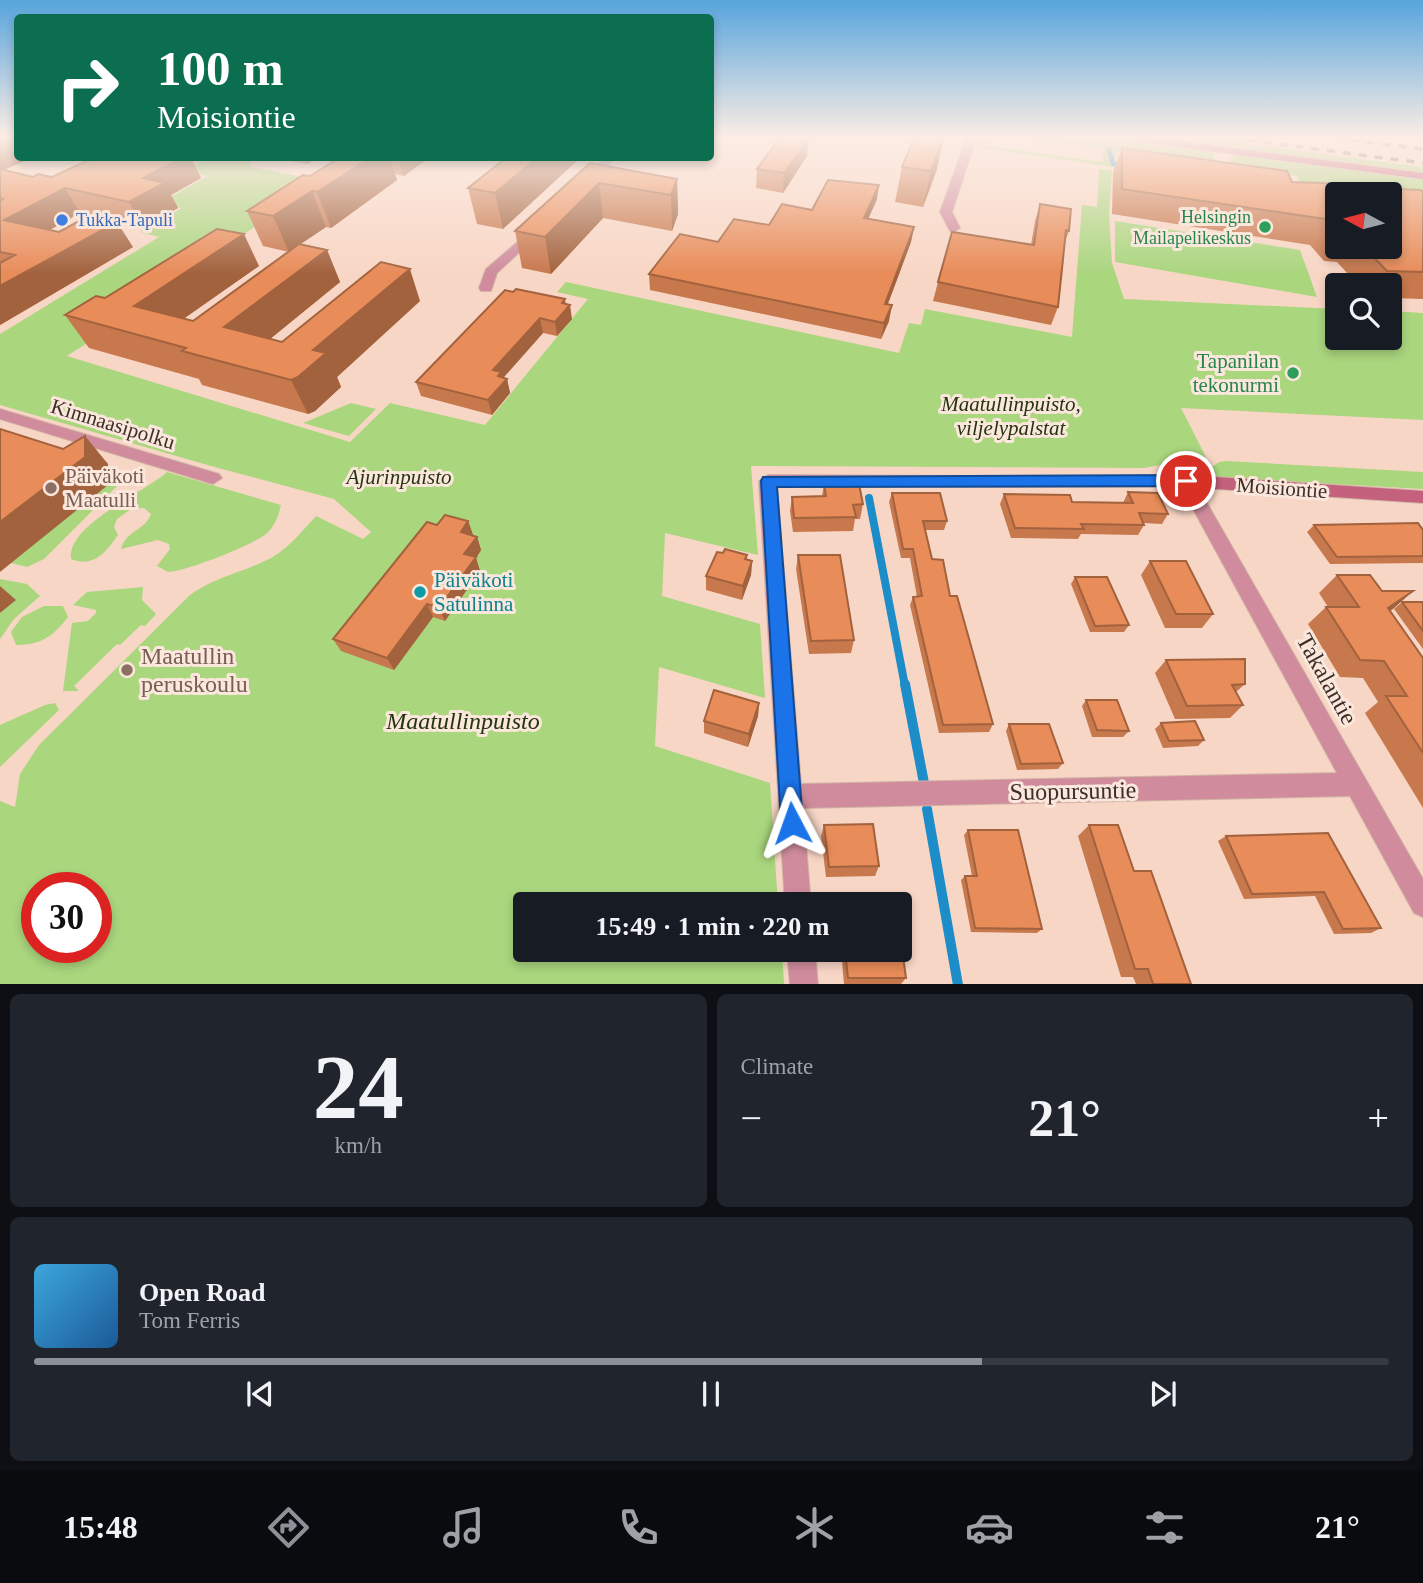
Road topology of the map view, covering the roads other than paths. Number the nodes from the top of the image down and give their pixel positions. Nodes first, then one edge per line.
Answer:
1 (585, 182) edge
2 (956, 182) edge
3 (574, 193) edge
4 (548, 218) edge
5 (954, 228) dead end
6 (486, 288) dead end
7 (0, 414) edge
8 (214, 478) dead end
9 (1186, 481) junction
10 (1423, 497) edge
11 (1356, 784) junction
12 (790, 796) junction
13 (797, 892) edge
14 (1423, 904) edge
15 (802, 962) edge
16 (804, 984) edge

1 - 3 street
2 - 5 street
4 - 6 street
7 - 8 street, Kimnaasipolku
9 - 10 main road, Moisiontie
9 - 11 street, Takalantie
9 - 12 street, Moisiontie
11 - 12 street, Suopursuntie
11 - 14 street, Takalantie
12 - 13 street, Moisiontie
15 - 16 street

